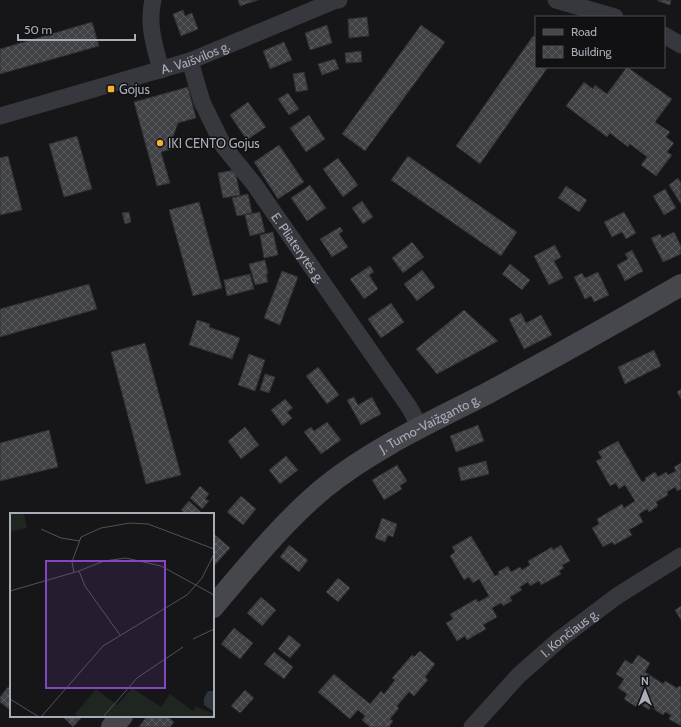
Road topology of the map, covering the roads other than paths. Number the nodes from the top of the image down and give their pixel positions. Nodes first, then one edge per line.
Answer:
1 (153, 0) edge
2 (339, 0) edge
3 (556, 0) edge
4 (612, 16) edge
5 (665, 36) edge
6 (681, 45) edge
7 (190, 61) junction
8 (161, 70) junction
9 (0, 116) edge
10 (681, 285) edge
11 (420, 427) junction
12 (681, 556) edge
13 (214, 606) edge
14 (121, 717) edge
15 (112, 727) edge
16 (472, 727) edge

1 - 8 street
2 - 7 street, A. Vaišvilos g.
3 - 4 street
5 - 6 street
7 - 8 street, A. Vaišvilos g.
7 - 11 street, E. Pliaterytės g.
8 - 9 street, A. Vaišvilos g.
10 - 11 main road, J. Tumo-Vaižganto g.
11 - 13 main road, J. Tumo-Vaižganto g.
12 - 16 street, I. Končiaus g.
14 - 15 main road

